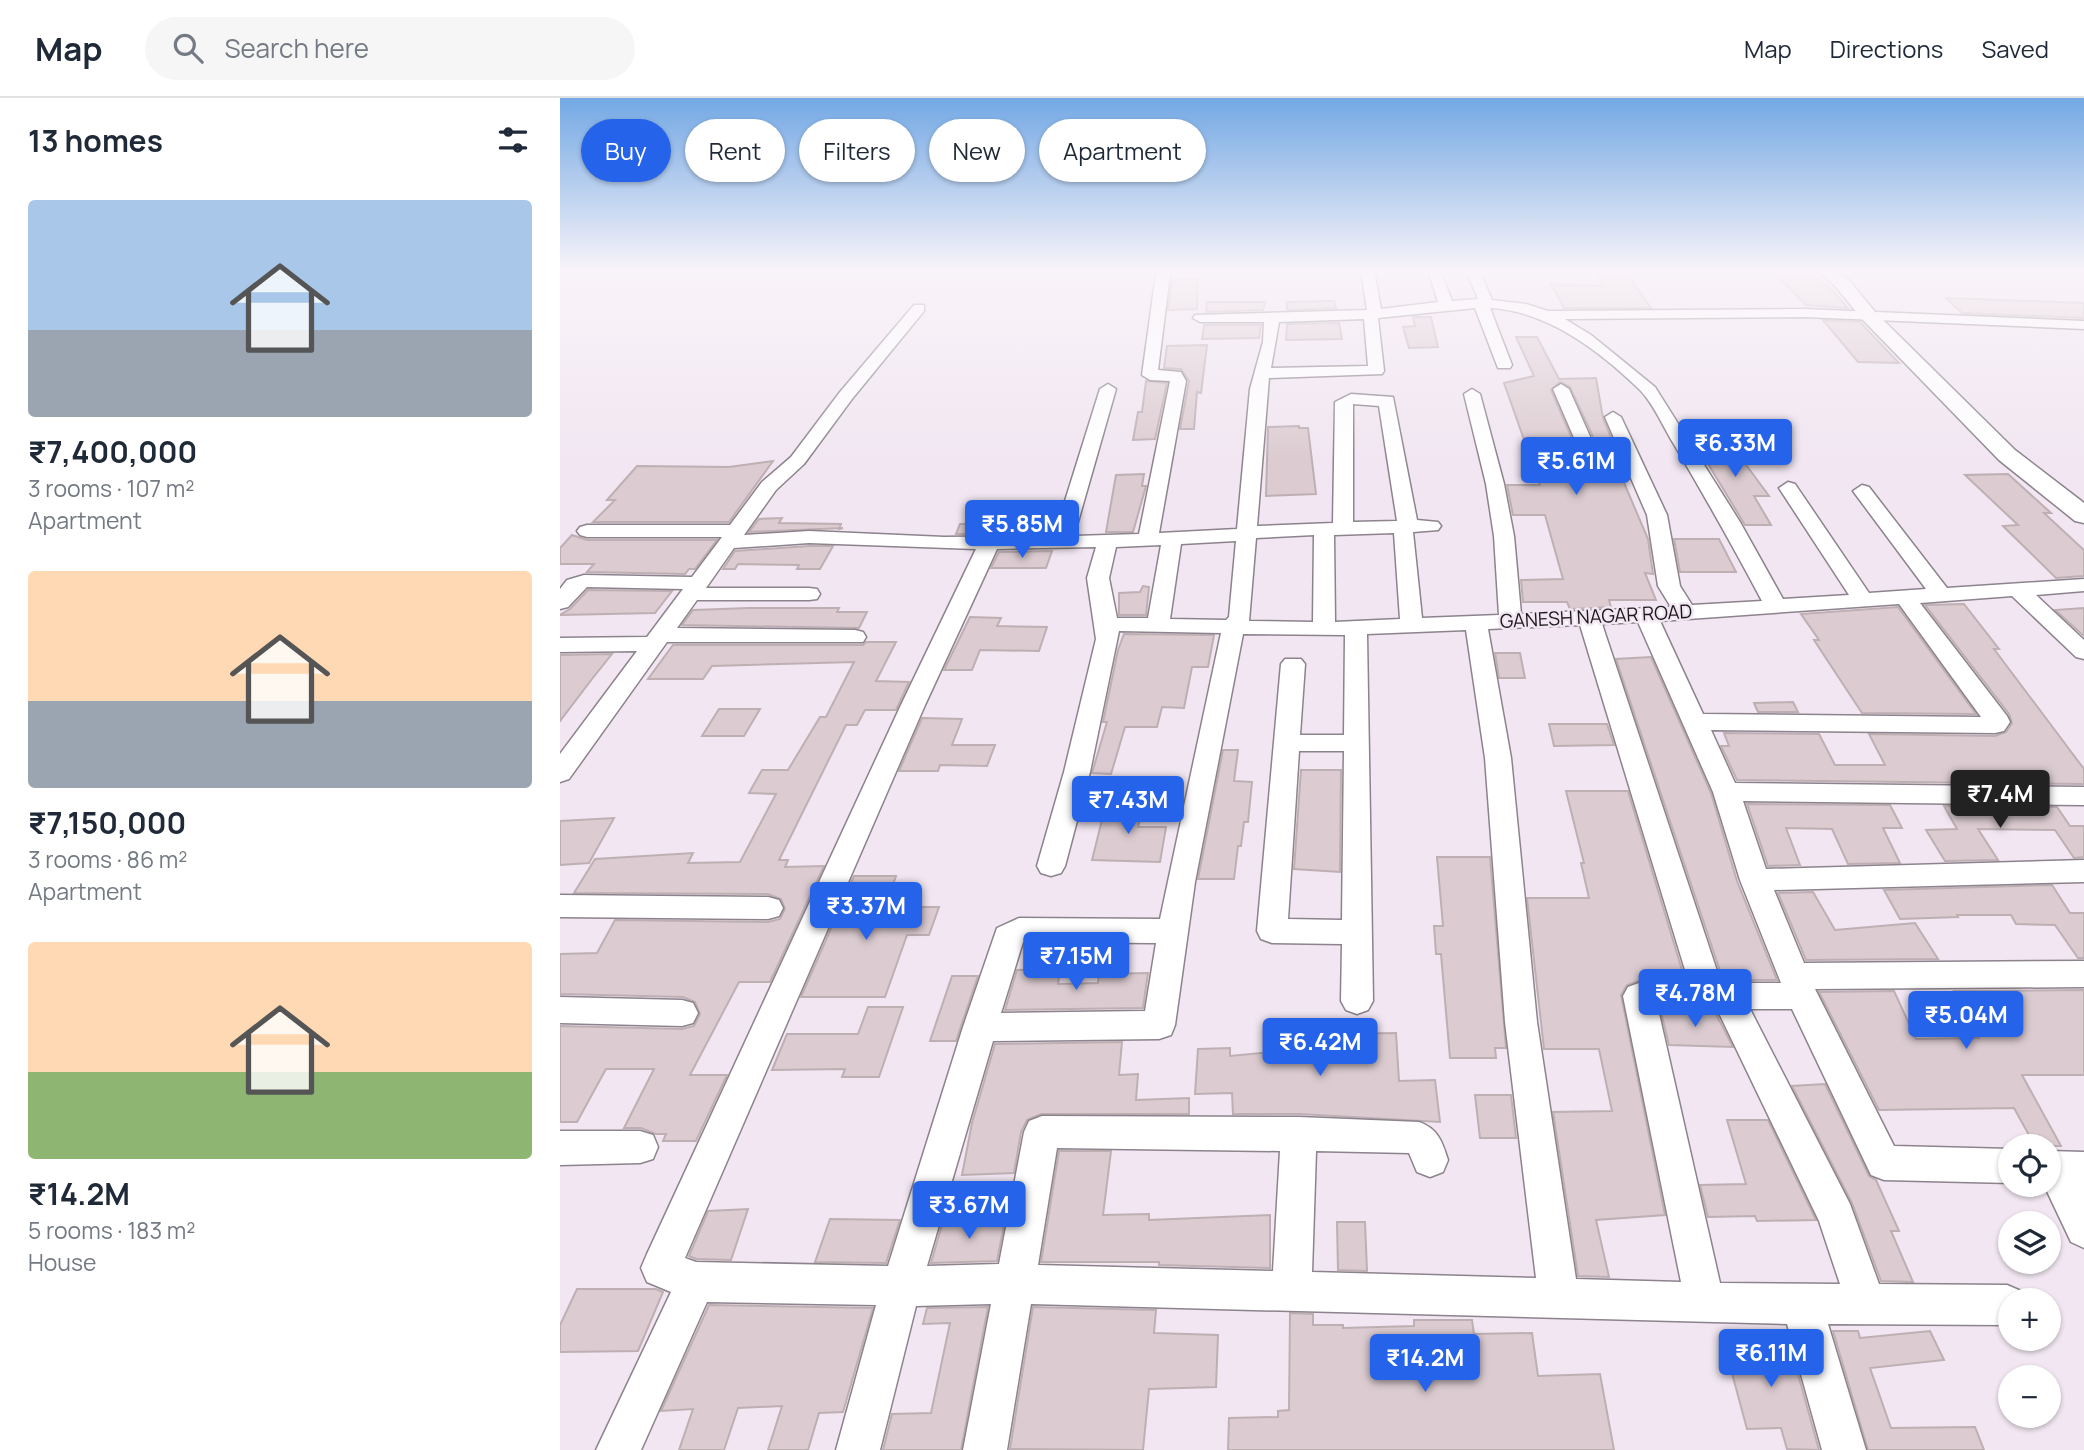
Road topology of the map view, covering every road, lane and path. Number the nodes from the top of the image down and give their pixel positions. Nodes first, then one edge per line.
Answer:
1 (898, 333) edge
2 (1155, 333) edge
3 (1271, 333) edge
4 (1374, 333) edge
5 (1494, 333) edge
6 (1578, 333) edge
7 (1886, 333) edge
8 (1912, 333) edge
9 (1504, 365) dead end
10 (1261, 373) junction
11 (1108, 389) dead end
12 (1561, 389) dead end
13 (1472, 394) dead end
14 (1613, 417) dead end
15 (1634, 464) junction
16 (2038, 477) junction
17 (1788, 488) dead end
18 (1862, 491) dead end
19 (2084, 516) edge
20 (1431, 526) dead end
21 (1405, 527) junction
22 (1334, 529) junction
23 (587, 531) dead end
24 (1246, 533) junction
25 (733, 537) junction
26 (1148, 538) junction
27 (1172, 538) junction
28 (1108, 540) junction
29 (1062, 542) junction
30 (989, 544) junction
31 (2084, 585) edge
32 (2015, 588) junction
33 (695, 589) junction
34 (1940, 593) junction
35 (809, 594) dead end
36 (1905, 596) junction
37 (1863, 600) junction
38 (560, 601) edge
39 (1776, 607) junction
40 (1685, 611) junction
41 (1646, 615) junction
42 (1589, 617) junction
43 (1511, 621) junction
44 (1476, 622) junction
45 (1158, 623) junction
46 (1107, 624) junction
47 (1234, 625) junction
48 (1412, 625) junction
49 (1356, 628) junction
50 (1324, 629) junction
51 (855, 637) dead end
52 (658, 639) junction
53 (560, 645) edge
54 (2084, 652) edge
55 (1293, 664) dead end
56 (1697, 722) junction
57 (1288, 743) junction
58 (1356, 743) junction
59 (560, 773) edge
60 (1726, 792) junction
61 (2084, 796) edge
62 (1051, 866) dead end
63 (2084, 871) edge
64 (1755, 880) junction
65 (560, 906) edge
66 (768, 908) dead end
67 (1173, 931) junction
68 (1357, 932) junction
69 (2084, 974) edge
70 (1798, 986) junction
71 (1718, 996) junction
72 (1357, 1001) dead end
73 (560, 1010) edge
74 (682, 1013) dead end
75 (979, 1027) junction
76 (1299, 1133) junction
77 (640, 1147) dead end
78 (560, 1149) edge
79 (1430, 1160) dead end
80 (1998, 1166) edge
81 (2063, 1168) edge
82 (2084, 1228) edge
83 (695, 1282) junction
84 (1013, 1284) junction
85 (901, 1286) junction
86 (1292, 1292) junction
87 (1559, 1299) junction
88 (1704, 1303) junction
89 (1802, 1304) junction
90 (1866, 1304) junction
91 (1998, 1305) edge
92 (618, 1450) edge
93 (858, 1450) edge
94 (985, 1450) edge
95 (1843, 1450) edge

1 - 25 street
2 - 26 street
3 - 10 street
4 - 10 street
5 - 9 street
6 - 39 street
7 - 16 main road
8 - 16 main road
10 - 24 street
11 - 29 street
12 - 15 street
13 - 43 street
14 - 15 street
15 - 40 street
16 - 19 main road
17 - 37 street
18 - 34 street
20 - 21 street
21 - 22 street
21 - 22 street
21 - 48 street
22 - 24 street
22 - 50 street
23 - 25 street
24 - 27 street
24 - 47 street
25 - 30 street
25 - 33 street
26 - 27 street
26 - 28 street
27 - 45 street
28 - 29 street
28 - 46 street
29 - 30 street
30 - 83 street
31 - 32 street, GANESH NAGAR ROAD
32 - 34 street, GANESH NAGAR ROAD
32 - 54 street
33 - 35 street
33 - 38 street
33 - 52 street
34 - 36 street, GANESH NAGAR ROAD
36 - 37 street, GANESH NAGAR ROAD
36 - 56 street
37 - 39 street, GANESH NAGAR ROAD
39 - 40 street, GANESH NAGAR ROAD
40 - 41 street, GANESH NAGAR ROAD
41 - 42 street, GANESH NAGAR ROAD
41 - 56 street
42 - 43 street, GANESH NAGAR ROAD
42 - 71 street
43 - 44 street, GANESH NAGAR ROAD
44 - 48 street, GANESH NAGAR ROAD
44 - 87 street
45 - 46 street, GANESH NAGAR ROAD
45 - 47 street, GANESH NAGAR ROAD
46 - 62 street
47 - 50 street, GANESH NAGAR ROAD
47 - 67 street
48 - 49 street, GANESH NAGAR ROAD
49 - 50 street, GANESH NAGAR ROAD
49 - 58 street
51 - 52 street
52 - 53 street
52 - 59 street
55 - 57 street
56 - 60 street
57 - 58 street
57 - 68 street
58 - 68 street
60 - 61 street
60 - 64 street
63 - 64 street
64 - 70 street
65 - 66 street
67 - 75 street
67 - 75 street
68 - 72 street
69 - 70 street
70 - 71 street
70 - 80 street
71 - 88 street
71 - 90 street
73 - 74 street
75 - 85 street
76 - 79 street
76 - 84 street
76 - 86 street
77 - 78 street
81 - 82 street
83 - 85 street
83 - 92 street
84 - 85 street
84 - 86 street
84 - 94 street
85 - 93 street
86 - 87 street
87 - 88 street
88 - 89 street
89 - 90 street
89 - 95 street
90 - 91 street

